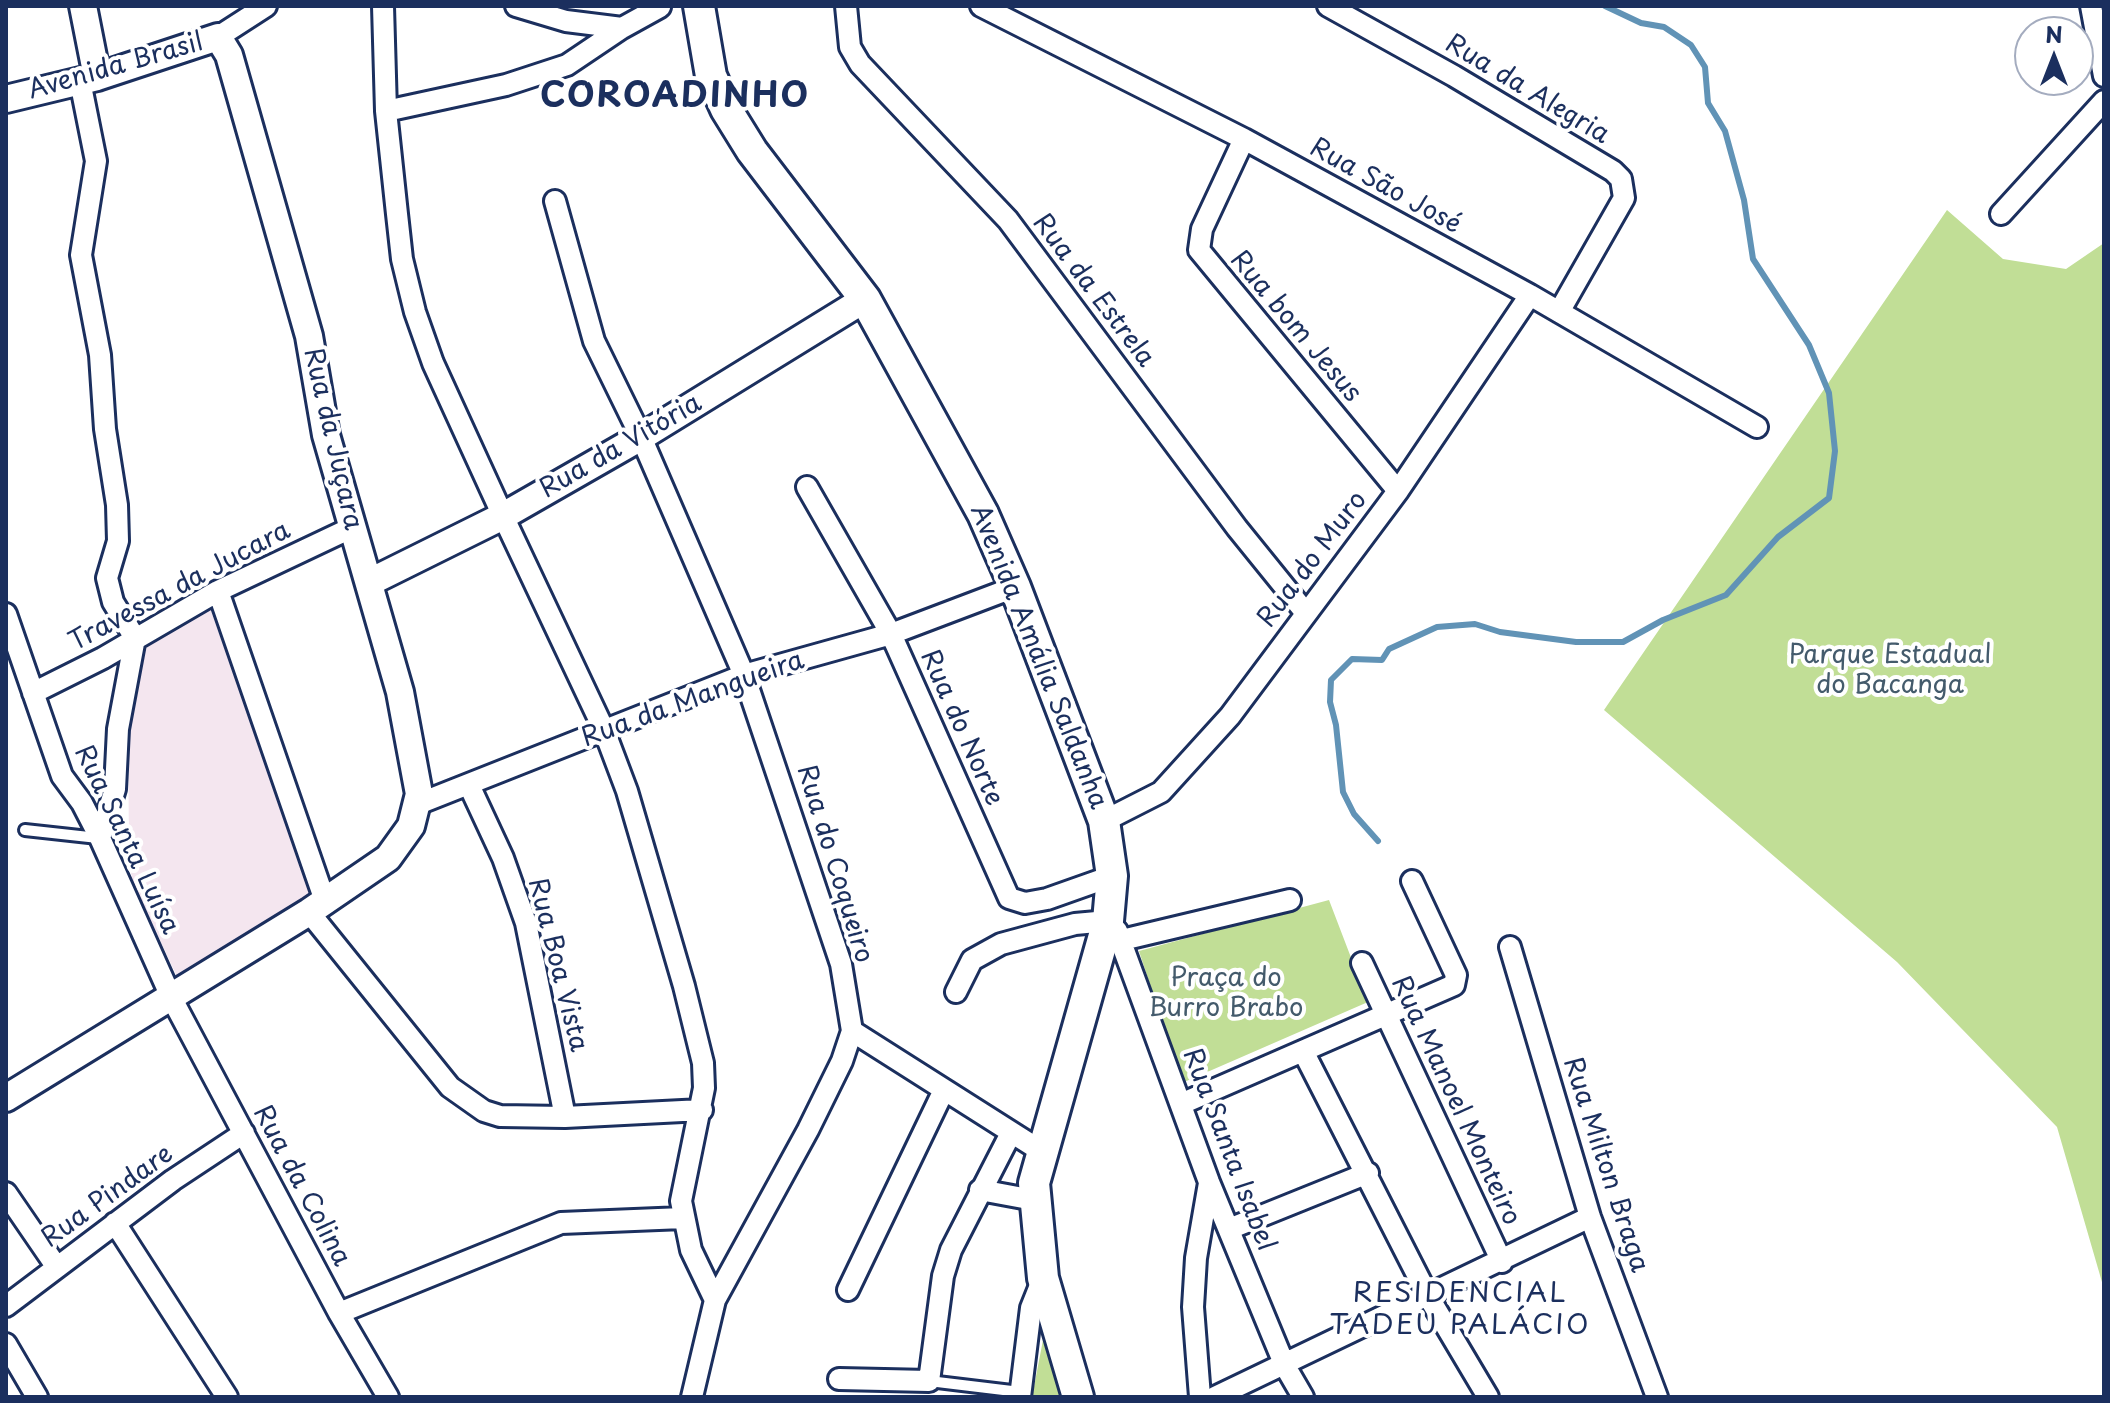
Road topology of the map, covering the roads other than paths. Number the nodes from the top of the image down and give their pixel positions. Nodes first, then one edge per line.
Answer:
1 (83, 6) edge
2 (266, 6) edge
3 (383, 6) edge
4 (516, 6) edge
5 (660, 6) edge
6 (704, 6) edge
7 (846, 6) edge
8 (981, 6) edge
9 (1328, 6) edge
10 (2091, 6) edge
11 (231, 22) edge
12 (622, 28) junction
13 (2104, 76) edge
14 (89, 79) junction
15 (6, 99) edge
16 (2104, 101) edge
17 (386, 111) junction
18 (1244, 139) junction
19 (555, 201) dead end
20 (2001, 214) dead end
21 (1530, 295) junction
22 (865, 299) junction
23 (1559, 312) junction
24 (1757, 427) dead end
25 (641, 437) junction
26 (807, 487) dead end
27 (1398, 491) junction
28 (503, 516) junction
29 (351, 528) junction
30 (370, 582) junction
31 (1015, 587) junction
32 (218, 591) junction
33 (1305, 612) junction
34 (6, 614) edge
35 (891, 634) junction
36 (135, 638) junction
37 (744, 675) junction
38 (33, 693) junction
39 (604, 730) junction
40 (469, 785) junction
41 (418, 804) junction
42 (1104, 821) junction
43 (25, 830) dead end
44 (100, 838) junction
45 (1112, 876) junction
46 (1412, 881) dead end
47 (1290, 900) dead end
48 (317, 906) junction
49 (1115, 931) junction
50 (1510, 947) dead end
51 (1362, 963) dead end
52 (956, 992) dead end
53 (171, 997) junction
54 (1385, 1013) junction
55 (852, 1031) junction
56 (1303, 1051) junction
57 (944, 1090) junction
58 (6, 1098) edge
59 (1181, 1104) junction
60 (702, 1110) junction
61 (565, 1117) junction
62 (244, 1133) junction
63 (1011, 1133) junction
64 (1041, 1151) junction
65 (1368, 1173) junction
66 (1209, 1182) junction
67 (980, 1190) junction
68 (6, 1193) edge
69 (1034, 1200) junction
70 (1590, 1217) junction
71 (683, 1218) junction
72 (115, 1223) junction
73 (1229, 1229) junction
74 (1502, 1262) junction
75 (56, 1266) junction
76 (1043, 1278) junction
77 (848, 1290) dead end
78 (1428, 1296) junction
79 (715, 1300) junction
80 (6, 1306) edge
81 (339, 1313) junction
82 (6, 1344) edge
83 (1285, 1366) junction
84 (839, 1379) dead end
85 (929, 1381) junction
86 (1020, 1395) edge
87 (37, 1397) edge
88 (227, 1397) edge
89 (388, 1397) edge
90 (692, 1397) edge
91 (1078, 1397) edge
92 (1200, 1397) edge
93 (1215, 1397) edge
94 (1303, 1397) edge
95 (1488, 1397) edge
96 (1657, 1397) edge

1 - 14 street
2 - 11 street, Avenida Brasil
3 - 17 street
4 - 12 street
5 - 6 street
5 - 12 street
6 - 22 main road, Avenida Amália Saldanha
7 - 33 street, Rua da Estrela
8 - 18 street, Rua São José
9 - 23 street, Rua da Alegria
10 - 13 street
11 - 14 street, Avenida Brasil
11 - 29 street, Rua da Juçara
12 - 17 street
14 - 15 street, Avenida Brasil
14 - 36 street
16 - 20 street
17 - 28 street
18 - 21 street, Rua São José
18 - 27 street, Rua bom Jesus
19 - 25 street, Rua do Coqueiro
21 - 23 street, Rua São José
21 - 27 street, Rua do Muro
22 - 25 street, Rua da Vitória
22 - 31 main road, Avenida Amália Saldanha
23 - 24 street, Rua São José
25 - 28 street, Rua da Vitória
25 - 37 street, Rua do Coqueiro
26 - 35 street, Rua do Norte
27 - 33 street, Rua do Muro
28 - 30 street, Rua da Vitória
28 - 39 street
29 - 30 street, Rua da Juçara
29 - 32 street, Travessa da Jucara
30 - 41 street, Rua da Juçara
31 - 35 street, Rua da Mangueira
31 - 42 main road, Avenida Amália Saldanha
32 - 36 street, Travessa da Jucara
32 - 48 street
33 - 42 street, Rua do Muro
34 - 38 street, Rua Santa Luísa
35 - 37 street, Rua da Mangueira
35 - 45 street, Rua do Norte
36 - 38 street, Travessa da Jucara
36 - 44 street
37 - 39 street, Rua da Mangueira
37 - 55 street, Rua do Coqueiro
38 - 44 street, Rua Santa Luísa
39 - 40 street, Rua da Mangueira
39 - 60 street
40 - 41 street, Rua da Mangueira
40 - 61 street, Rua Boa Vista
41 - 48 street, Rua da Juçara
42 - 45 main road, Avenida Amália Saldanha
43 - 44 lane
44 - 53 street, Rua Santa Luísa
45 - 49 main road, Avenida Amália Saldanha
46 - 54 street
47 - 49 street
48 - 53 street
48 - 61 street
49 - 52 street
49 - 59 street, Rua Santa Isabel
49 - 64 main road, Avenida Amália Saldanha
50 - 70 street, Rua Milton Braga
51 - 54 street, Rua Manoel Monteiro
53 - 58 street
53 - 62 street, Rua da Colina
54 - 56 street
54 - 74 street, Rua Manoel Monteiro
55 - 57 street
55 - 79 street, Rua do Coqueiro
56 - 59 street
56 - 65 street
57 - 63 street
57 - 77 street
59 - 66 street, Rua Santa Isabel
60 - 61 street
60 - 71 street
62 - 72 street, Rua Pindare
62 - 81 street, Rua da Colina
63 - 64 street
63 - 67 street
64 - 69 main road, Avenida Amália Saldanha
65 - 73 street
65 - 78 street
66 - 73 street, Rua Santa Isabel
66 - 92 street
67 - 69 street
67 - 85 street
68 - 75 street
69 - 76 main road, Avenida Amália Saldanha
70 - 74 street
70 - 96 street, Rua Milton Braga
71 - 79 street
71 - 81 street
72 - 75 street, Rua Pindare
72 - 88 street
73 - 83 street, Rua Santa Isabel
74 - 78 street
75 - 80 street, Rua Pindare
76 - 86 street, Avenida Amália Saldanha
76 - 91 main road, Avenida Amália Saldanha
78 - 83 street
78 - 95 street
79 - 90 street, Rua do Coqueiro
81 - 89 street, Rua da Colina
82 - 87 street
83 - 93 street
83 - 94 street, Rua Santa Isabel
84 - 85 street
85 - 86 lane

